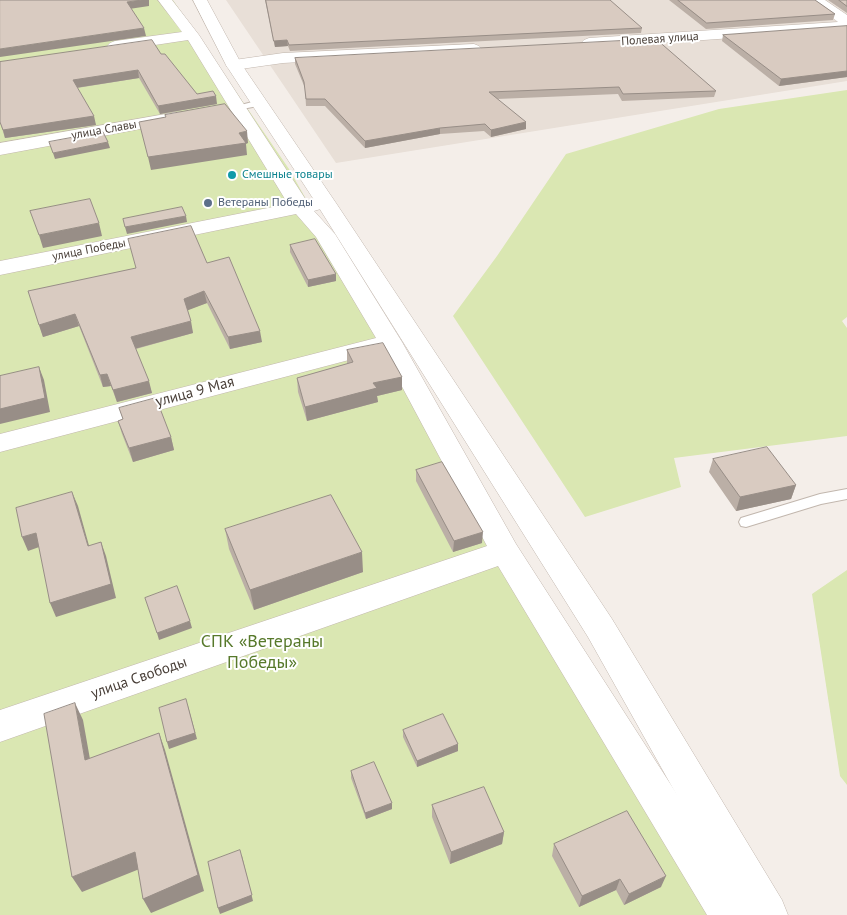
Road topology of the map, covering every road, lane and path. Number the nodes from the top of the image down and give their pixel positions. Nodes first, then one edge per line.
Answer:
1 (165, 0) edge
2 (200, 0) edge
3 (816, 0) edge
4 (847, 24) edge
5 (192, 35) junction
6 (577, 44) edge
7 (489, 48) edge
8 (96, 49) edge
9 (234, 65) junction
10 (239, 106) junction
11 (190, 115) edge
12 (0, 149) edge
13 (313, 205) junction
14 (0, 268) edge
15 (390, 342) junction
16 (0, 443) edge
17 (847, 494) edge
18 (746, 522) dead end
19 (505, 552) junction
20 (0, 726) edge
21 (730, 915) edge
22 (768, 915) edge

1 - 5 street
2 - 9 street
3 - 4 street
4 - 6 street, Полевая улица
5 - 8 street
5 - 10 street
7 - 9 street
9 - 10 street
10 - 13 street
11 - 12 street, улица Славы
13 - 14 street, улица Победы
13 - 15 street
13 - 22 street
15 - 16 street, улица 9 Мая
15 - 19 street
17 - 18 lane
19 - 20 street, улица Свободы
19 - 21 street

